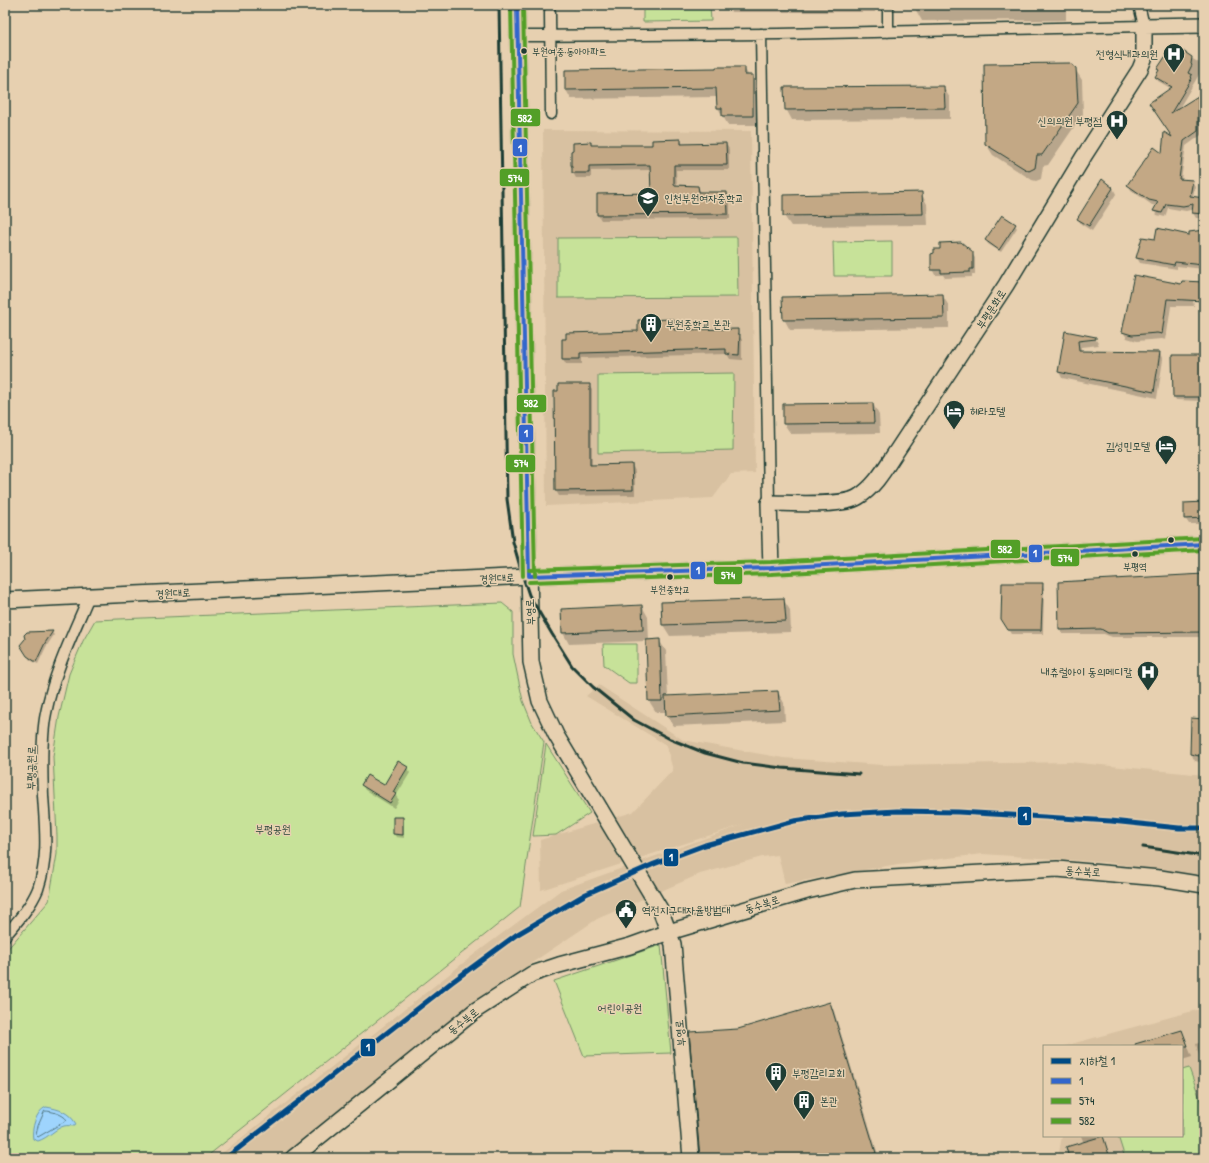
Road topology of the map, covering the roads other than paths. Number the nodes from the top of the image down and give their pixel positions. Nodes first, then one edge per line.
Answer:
1 (517, 5) edge
2 (888, 5) edge
3 (1138, 5) edge
4 (550, 12) dead end
5 (1204, 25) edge
6 (1144, 26) junction
7 (888, 32) junction
8 (761, 34) junction
9 (518, 36) junction
10 (550, 36) junction
11 (551, 114) dead end
12 (769, 503) junction
13 (1204, 544) edge
14 (771, 568) junction
15 (529, 576) junction
16 (89, 596) junction
17 (5, 600) edge
18 (1204, 885) edge
19 (669, 932) junction
20 (5, 936) edge
21 (293, 1158) edge
22 (691, 1158) edge

1 - 9 street, 부영로
2 - 7 street
3 - 6 street
4 - 10 street
5 - 6 street
6 - 7 street
6 - 12 street, 부평문화로
7 - 8 street
8 - 10 street
8 - 12 street
9 - 10 street
9 - 15 street, 부영로
10 - 11 street
12 - 14 street
13 - 14 street, 경원대로
14 - 15 street, 경원대로
15 - 16 street, 경원대로
15 - 19 street, 부영로
16 - 17 street, 경원대로
16 - 20 street, 부평공원로
18 - 19 street, 동수북로
19 - 21 street, 동수북로
19 - 22 street, 부영로

